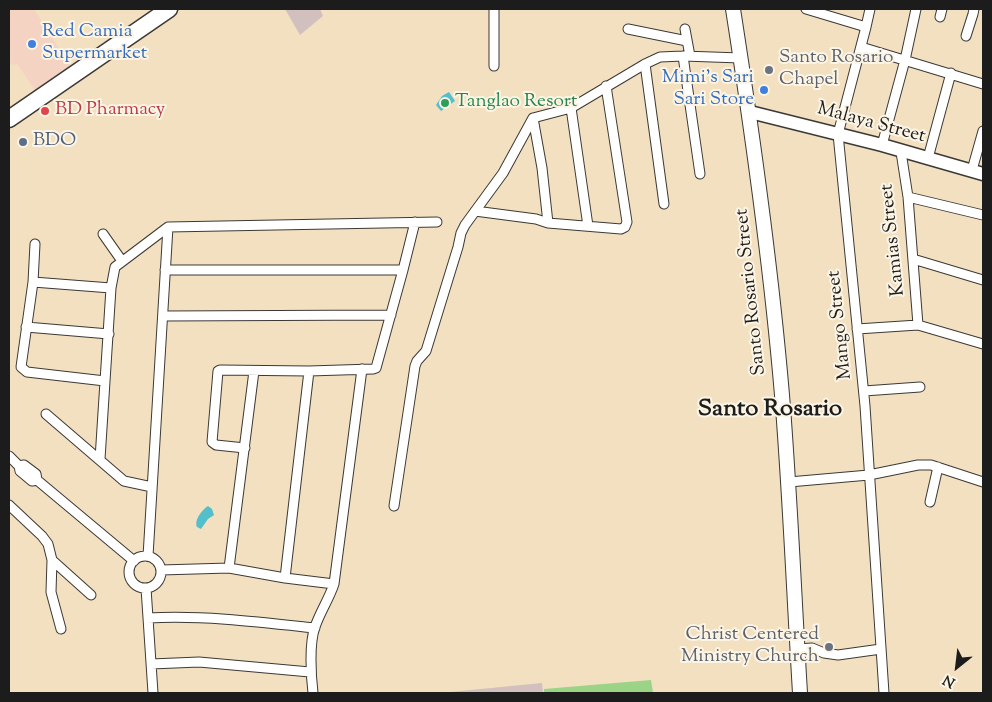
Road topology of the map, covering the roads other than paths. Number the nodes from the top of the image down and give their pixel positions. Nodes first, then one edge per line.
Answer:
1 (169, 9) edge
2 (494, 9) edge
3 (733, 9) edge
4 (806, 9) edge
5 (870, 9) edge
6 (916, 9) edge
7 (974, 9) edge
8 (866, 27) junction
9 (628, 29) dead end
10 (684, 29) dead end
11 (966, 36) dead end
12 (687, 41) junction
13 (861, 47) junction
14 (686, 56) junction
15 (741, 58) junction
16 (905, 60) junction
17 (645, 64) junction
18 (494, 66) dead end
19 (950, 73) junction
20 (983, 84) edge
21 (606, 86) junction
22 (571, 108) junction
23 (750, 112) junction
24 (533, 118) junction
25 (9, 119) edge
26 (983, 131) edge
27 (838, 134) junction
28 (882, 146) junction
29 (901, 152) junction
30 (928, 158) junction
31 (978, 172) edge
32 (700, 174) dead end
33 (908, 197) junction
34 (664, 204) dead end
35 (476, 211) junction
36 (983, 215) edge
37 (415, 222) junction
38 (437, 222) dead end
39 (548, 222) junction
40 (588, 226) junction
41 (168, 227) junction
42 (103, 234) dead end
43 (35, 244) dead end
44 (913, 259) junction
45 (122, 260) junction
46 (165, 270) junction
47 (403, 270) junction
48 (983, 280) edge
49 (33, 282) junction
50 (111, 288) junction
51 (391, 315) junction
52 (163, 316) junction
53 (918, 325) junction
54 (26, 327) junction
55 (857, 329) junction
56 (109, 334) junction
57 (983, 344) edge
58 (362, 369) junction
59 (254, 371) junction
60 (309, 371) junction
61 (105, 381) junction
62 (920, 387) dead end
63 (864, 391) junction
64 (46, 414) dead end
65 (245, 448) junction
66 (9, 456) edge
67 (100, 459) junction
68 (938, 467) junction
69 (869, 475) junction
70 (789, 482) junction
71 (983, 482) edge
72 (152, 487) junction
73 (930, 502) dead end
74 (9, 504) edge
75 (394, 506) dead end
76 (148, 556) junction
77 (52, 560) junction
78 (134, 561) junction
79 (229, 568) junction
80 (161, 570) junction
81 (285, 578) junction
82 (334, 584) junction
83 (146, 588) junction
84 (91, 595) dead end
85 (148, 618) junction
86 (61, 628) dead end
87 (315, 628) junction
88 (798, 649) junction
89 (881, 649) junction
90 (151, 664) junction
91 (310, 672) junction
92 (152, 693) edge
93 (313, 693) edge
94 (800, 693) edge
95 (884, 693) edge

1 - 25 highway
2 - 18 street
3 - 15 main road, Santo Rosario Street
4 - 8 street
5 - 8 street
6 - 16 street
7 - 11 street
8 - 13 street
9 - 12 street
10 - 12 street
12 - 14 street
13 - 16 street
13 - 27 street
14 - 15 street
14 - 17 street
14 - 32 street
15 - 23 main road, Santo Rosario Street
16 - 19 street
16 - 28 street
17 - 21 street
17 - 34 street
19 - 20 street
19 - 30 street
21 - 22 street
21 - 40 street
22 - 24 street
22 - 40 street
23 - 27 street, Malaya Street
23 - 70 main road, Santo Rosario Street
24 - 35 street
24 - 39 street
26 - 31 street
27 - 28 street, Malaya Street
27 - 55 street, Mango Street
28 - 29 street, Malaya Street
29 - 30 street, Malaya Street
29 - 33 street, Kamias Street
30 - 31 street, Malaya Street
33 - 36 street
33 - 44 street, Kamias Street
35 - 39 street
35 - 75 street
37 - 38 street
37 - 41 street
37 - 47 street
39 - 40 street
41 - 45 street
41 - 46 street
42 - 45 street
43 - 49 street
44 - 48 street
44 - 53 street, Kamias Street
45 - 50 street
46 - 47 street
46 - 52 street
47 - 51 street
49 - 50 street
49 - 54 street
50 - 56 street
51 - 52 street
51 - 58 street
52 - 72 street
53 - 55 street
53 - 57 street
54 - 56 street
54 - 61 street
55 - 63 street, Mango Street
56 - 61 street
58 - 60 street
58 - 82 street
59 - 60 street
59 - 65 street
59 - 65 street
60 - 81 street
61 - 67 street
62 - 63 street
63 - 69 street, Mango Street
64 - 67 street
65 - 79 street
66 - 78 street
67 - 72 street
68 - 69 street
68 - 71 street
68 - 73 street
69 - 70 street
69 - 89 street, Mango Street
70 - 88 main road, Santo Rosario Street
72 - 76 street
74 - 77 street
76 - 78 street
76 - 80 street
77 - 84 street
77 - 86 street
78 - 83 street
79 - 80 street
79 - 81 street
80 - 83 street
81 - 82 street
82 - 87 street
83 - 85 street
85 - 87 street
85 - 90 street
87 - 91 street
88 - 89 street
88 - 94 main road, Santo Rosario Street
89 - 95 street, Mango Street
90 - 91 street
90 - 92 street
91 - 93 street

